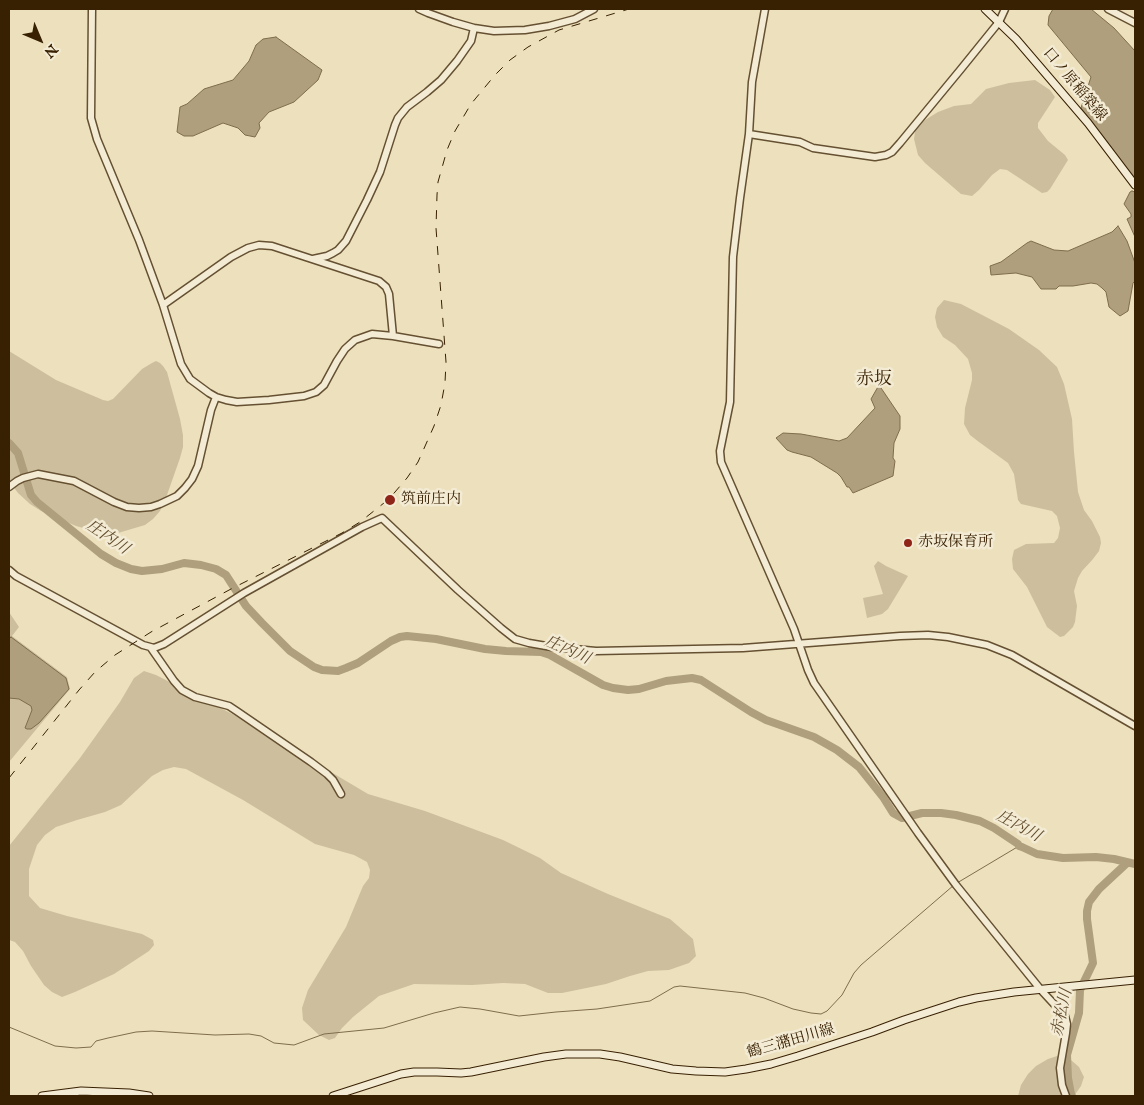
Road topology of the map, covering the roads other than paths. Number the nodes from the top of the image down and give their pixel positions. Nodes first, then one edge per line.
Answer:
1 (92, 9) edge
2 (419, 9) edge
3 (594, 9) edge
4 (765, 9) edge
5 (985, 9) edge
6 (1005, 9) edge
7 (1108, 9) edge
8 (999, 22) junction
9 (1135, 23) edge
10 (474, 28) junction
11 (749, 134) junction
12 (1135, 184) edge
13 (311, 260) junction
14 (163, 305) junction
15 (393, 336) junction
16 (439, 344) dead end
17 (216, 397) junction
18 (9, 487) edge
19 (9, 570) edge
20 (799, 644) junction
21 (151, 648) junction
22 (1135, 726) edge
23 (341, 794) dead end
24 (1135, 980) edge
25 (1041, 990) junction
26 (42, 1096) edge
27 (149, 1096) edge
28 (333, 1096) edge
29 (1066, 1096) edge

1 - 14 street
2 - 10 street
3 - 10 street
4 - 11 street
5 - 8 main road, 口ノ原稲築線
6 - 8 street
7 - 9 street
8 - 11 street
8 - 12 main road, 口ノ原稲築線
10 - 13 street
11 - 20 street
13 - 14 street
13 - 15 street
14 - 17 street
15 - 16 street
15 - 17 street
17 - 18 street
19 - 21 street
20 - 21 street
20 - 22 street
20 - 25 street
21 - 23 street
24 - 25 main road, 鶴三潴田川線
25 - 28 main road, 鶴三潴田川線
25 - 29 street
26 - 27 main road

